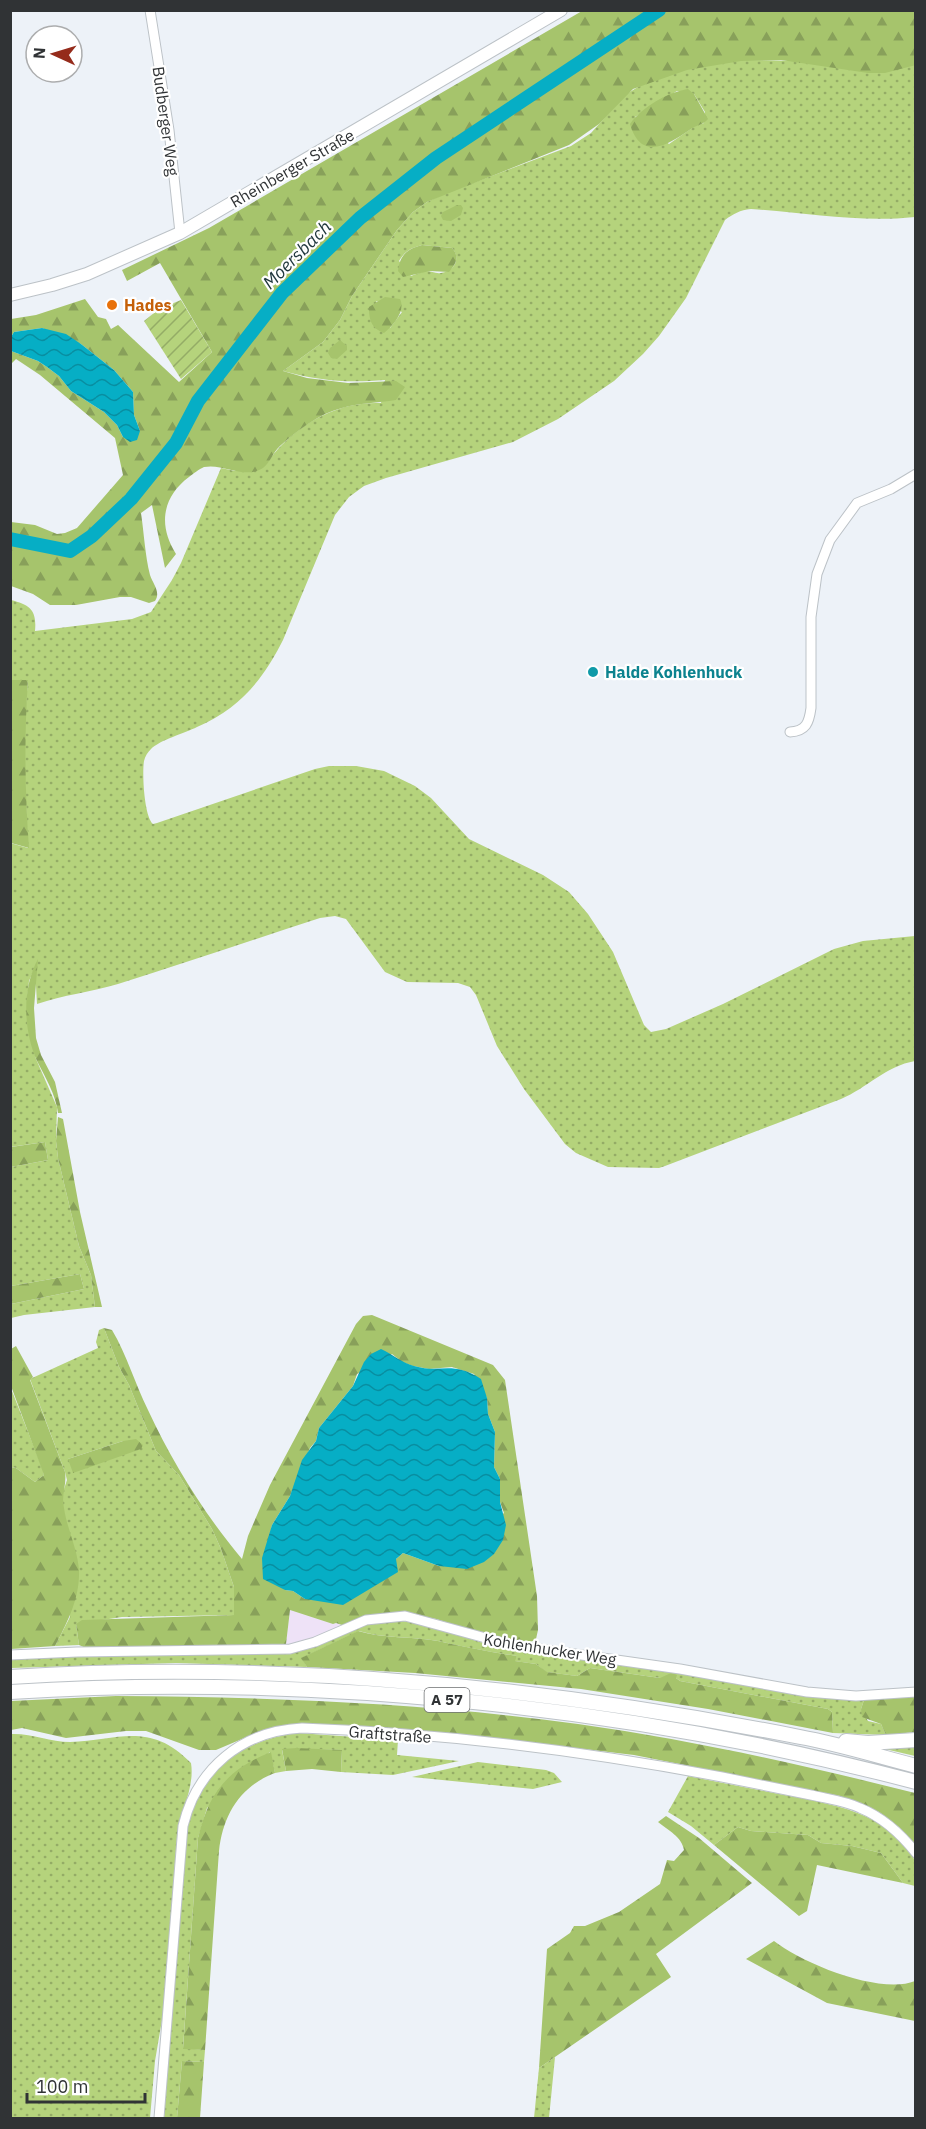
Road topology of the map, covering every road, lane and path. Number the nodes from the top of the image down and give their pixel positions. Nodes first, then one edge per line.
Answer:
1 (150, 10) edge
2 (561, 10) edge
3 (180, 233) junction
4 (10, 295) edge
5 (915, 474) edge
6 (790, 732) dead end
7 (10, 1655) edge
8 (10, 1677) edge
9 (10, 1692) edge
10 (915, 1692) edge
11 (768, 1731) junction
12 (915, 1740) edge
13 (915, 1766) edge
14 (915, 1782) edge
15 (915, 1853) edge
16 (159, 2118) edge

1 - 3 street, Budberger Weg
2 - 3 main road, Rheinberger Straße
3 - 4 main road, Rheinberger Straße
5 - 6 street
7 - 10 street, Kohlenhucker Weg
8 - 11 highway, A 57
9 - 14 highway, A 57
11 - 12 highway
11 - 13 highway, A 57
15 - 16 street, Graftstraße

